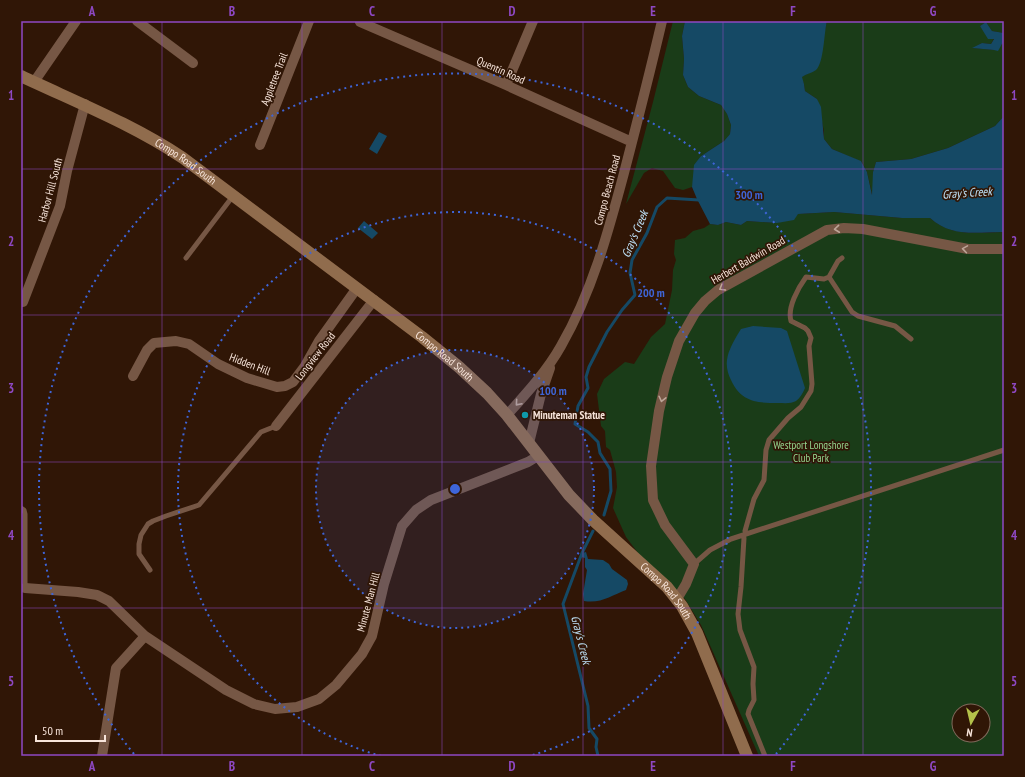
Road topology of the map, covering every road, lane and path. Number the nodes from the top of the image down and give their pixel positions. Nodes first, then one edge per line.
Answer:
1 (76, 21) edge
2 (137, 21) edge
3 (309, 21) edge
4 (533, 21) edge
5 (662, 21) edge
6 (360, 22) dead end
7 (193, 62) dead end
8 (21, 76) edge
9 (34, 82) junction
10 (506, 85) junction
11 (85, 104) junction
12 (632, 142) junction
13 (260, 146) dead end
14 (233, 195) junction
15 (1004, 249) edge
16 (186, 258) dead end
17 (842, 258) dead end
18 (829, 277) junction
19 (357, 288) junction
20 (374, 300) junction
21 (23, 302) dead end
22 (911, 339) dead end
23 (554, 358) junction
24 (133, 376) dead end
25 (507, 415) junction
26 (276, 426) joint
27 (529, 443) junction
28 (1004, 450) edge
29 (538, 456) junction
30 (21, 508) edge
31 (745, 531) dead end
32 (744, 538) dead end
33 (694, 564) junction
34 (150, 570) dead end
35 (25, 588) joint
36 (677, 599) junction
37 (145, 636) junction
38 (102, 756) edge
39 (747, 756) edge
40 (765, 756) edge

1 - 9 street
2 - 7 street
3 - 13 street, Appletree Trail
4 - 10 street
5 - 12 street, Compo Beach Road
6 - 10 street, Quentin Road
8 - 9 street, Compo Road South
9 - 11 street, Compo Road South
10 - 12 street, Quentin Road
11 - 14 street, Compo Road South
11 - 21 street, Harbor Hill South
12 - 23 street, Compo Beach Road
14 - 16 lane
14 - 19 street, Compo Road South
15 -> 33 street, Herbert Baldwin Road
17 - 18 lane
18 - 22 lane
18 - 31 lane
19 - 20 street, Compo Road South
19 - 24 street, Hidden Hill
20 - 25 street, Compo Road South
20 - 26 street, Longview Road
23 -> 25 street, Compo Beach Road
23 - 27 street, Compo Beach Road
25 - 27 street, Compo Road South
26 - 34 lane
27 - 29 street, Compo Road South
28 - 33 lane
29 - 36 street, Compo Road South
29 - 37 street, Minute Man Hill
30 - 35 lane
32 - 40 lane
33 - 36 street
35 - 37 street, Minute Man Hill
36 - 39 street, Compo Road South
37 - 38 street

